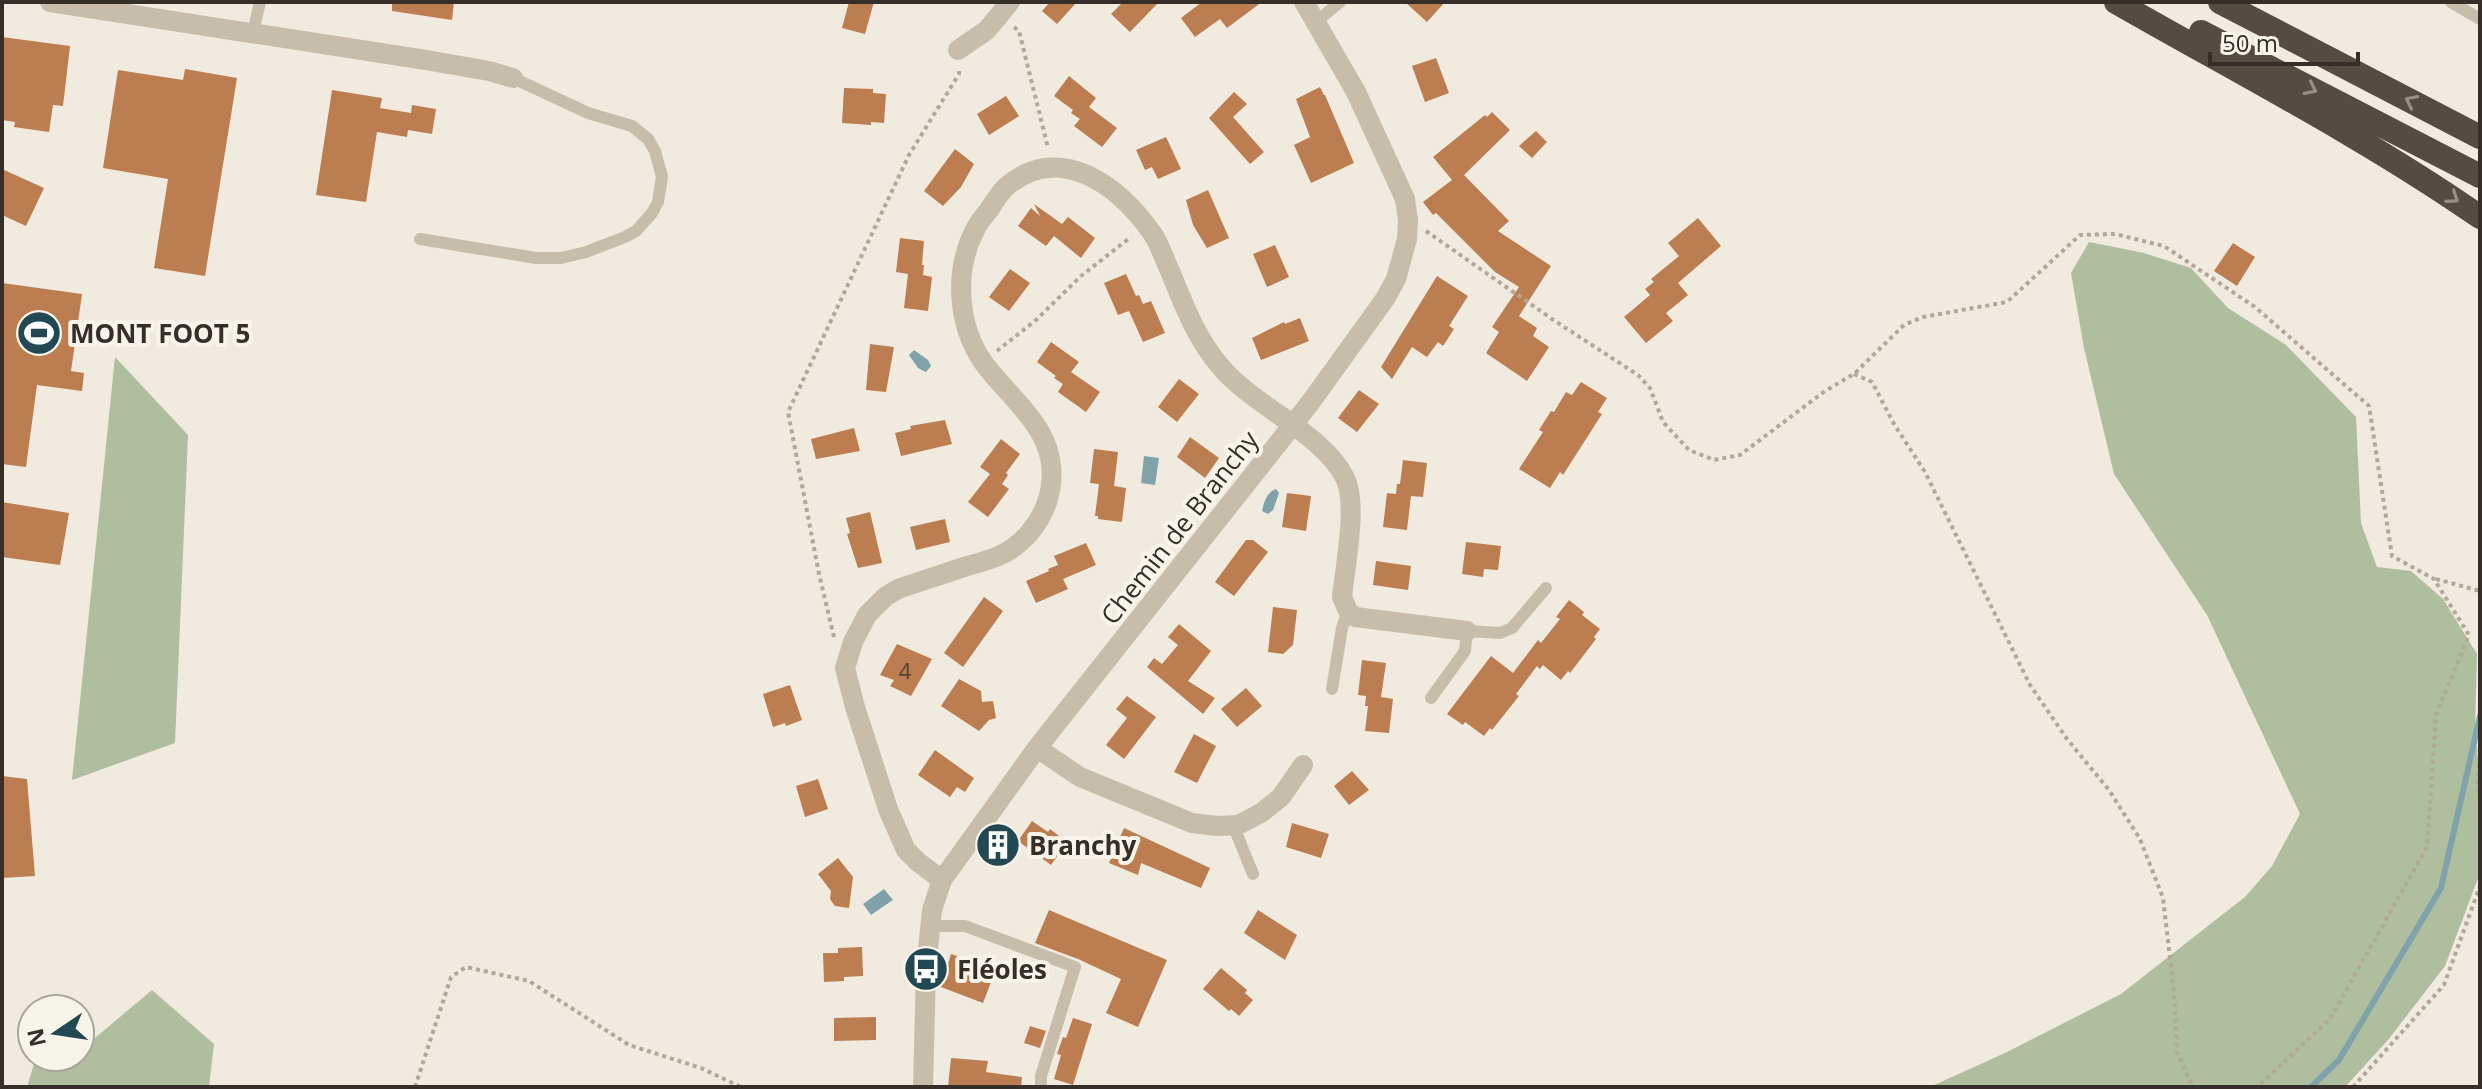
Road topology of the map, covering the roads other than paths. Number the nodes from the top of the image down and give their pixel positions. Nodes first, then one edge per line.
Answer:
1 (50, 2) edge
2 (260, 2) edge
3 (1304, 2) edge
4 (1340, 2) edge
5 (2116, 2) edge
6 (2142, 2) edge
7 (2220, 2) edge
8 (2451, 2) edge
9 (1005, 8) edge
10 (2480, 19) edge
11 (1316, 22) junction
12 (253, 33) junction
13 (958, 50) road end
14 (513, 78) joint
15 (2480, 137) edge
16 (2480, 176) edge
17 (2480, 217) edge
18 (420, 239) dead end
19 (1292, 426) junction
20 (1546, 588) dead end
21 (1348, 611) junction
22 (1467, 631) junction
23 (1332, 689) dead end
24 (1431, 698) dead end
25 (1037, 748) junction
26 (1303, 765) dead end
27 (1233, 825) junction
28 (1253, 874) dead end
29 (942, 880) junction
30 (930, 926) junction
31 (923, 1087) edge
32 (1041, 1087) edge

1 - 12 street
2 - 12 lane
3 - 11 street, Chemin de Branchy
4 - 11 lane
5 -> 17 highway
6 -> 16 highway
15 -> 7 highway
8 - 10 lane
9 - 13 street
11 - 19 street, Chemin de Branchy
12 - 14 street
14 - 18 lane
19 - 21 street
19 - 25 street, Chemin de Branchy
19 - 29 street
20 - 22 lane
21 - 22 street
21 - 23 lane
22 - 24 lane
25 - 27 street
25 - 29 street, Chemin de Branchy
26 - 27 street
27 - 28 lane
29 - 30 street, Chemin de Branchy
30 - 31 street, Chemin de Branchy
30 - 32 lane

